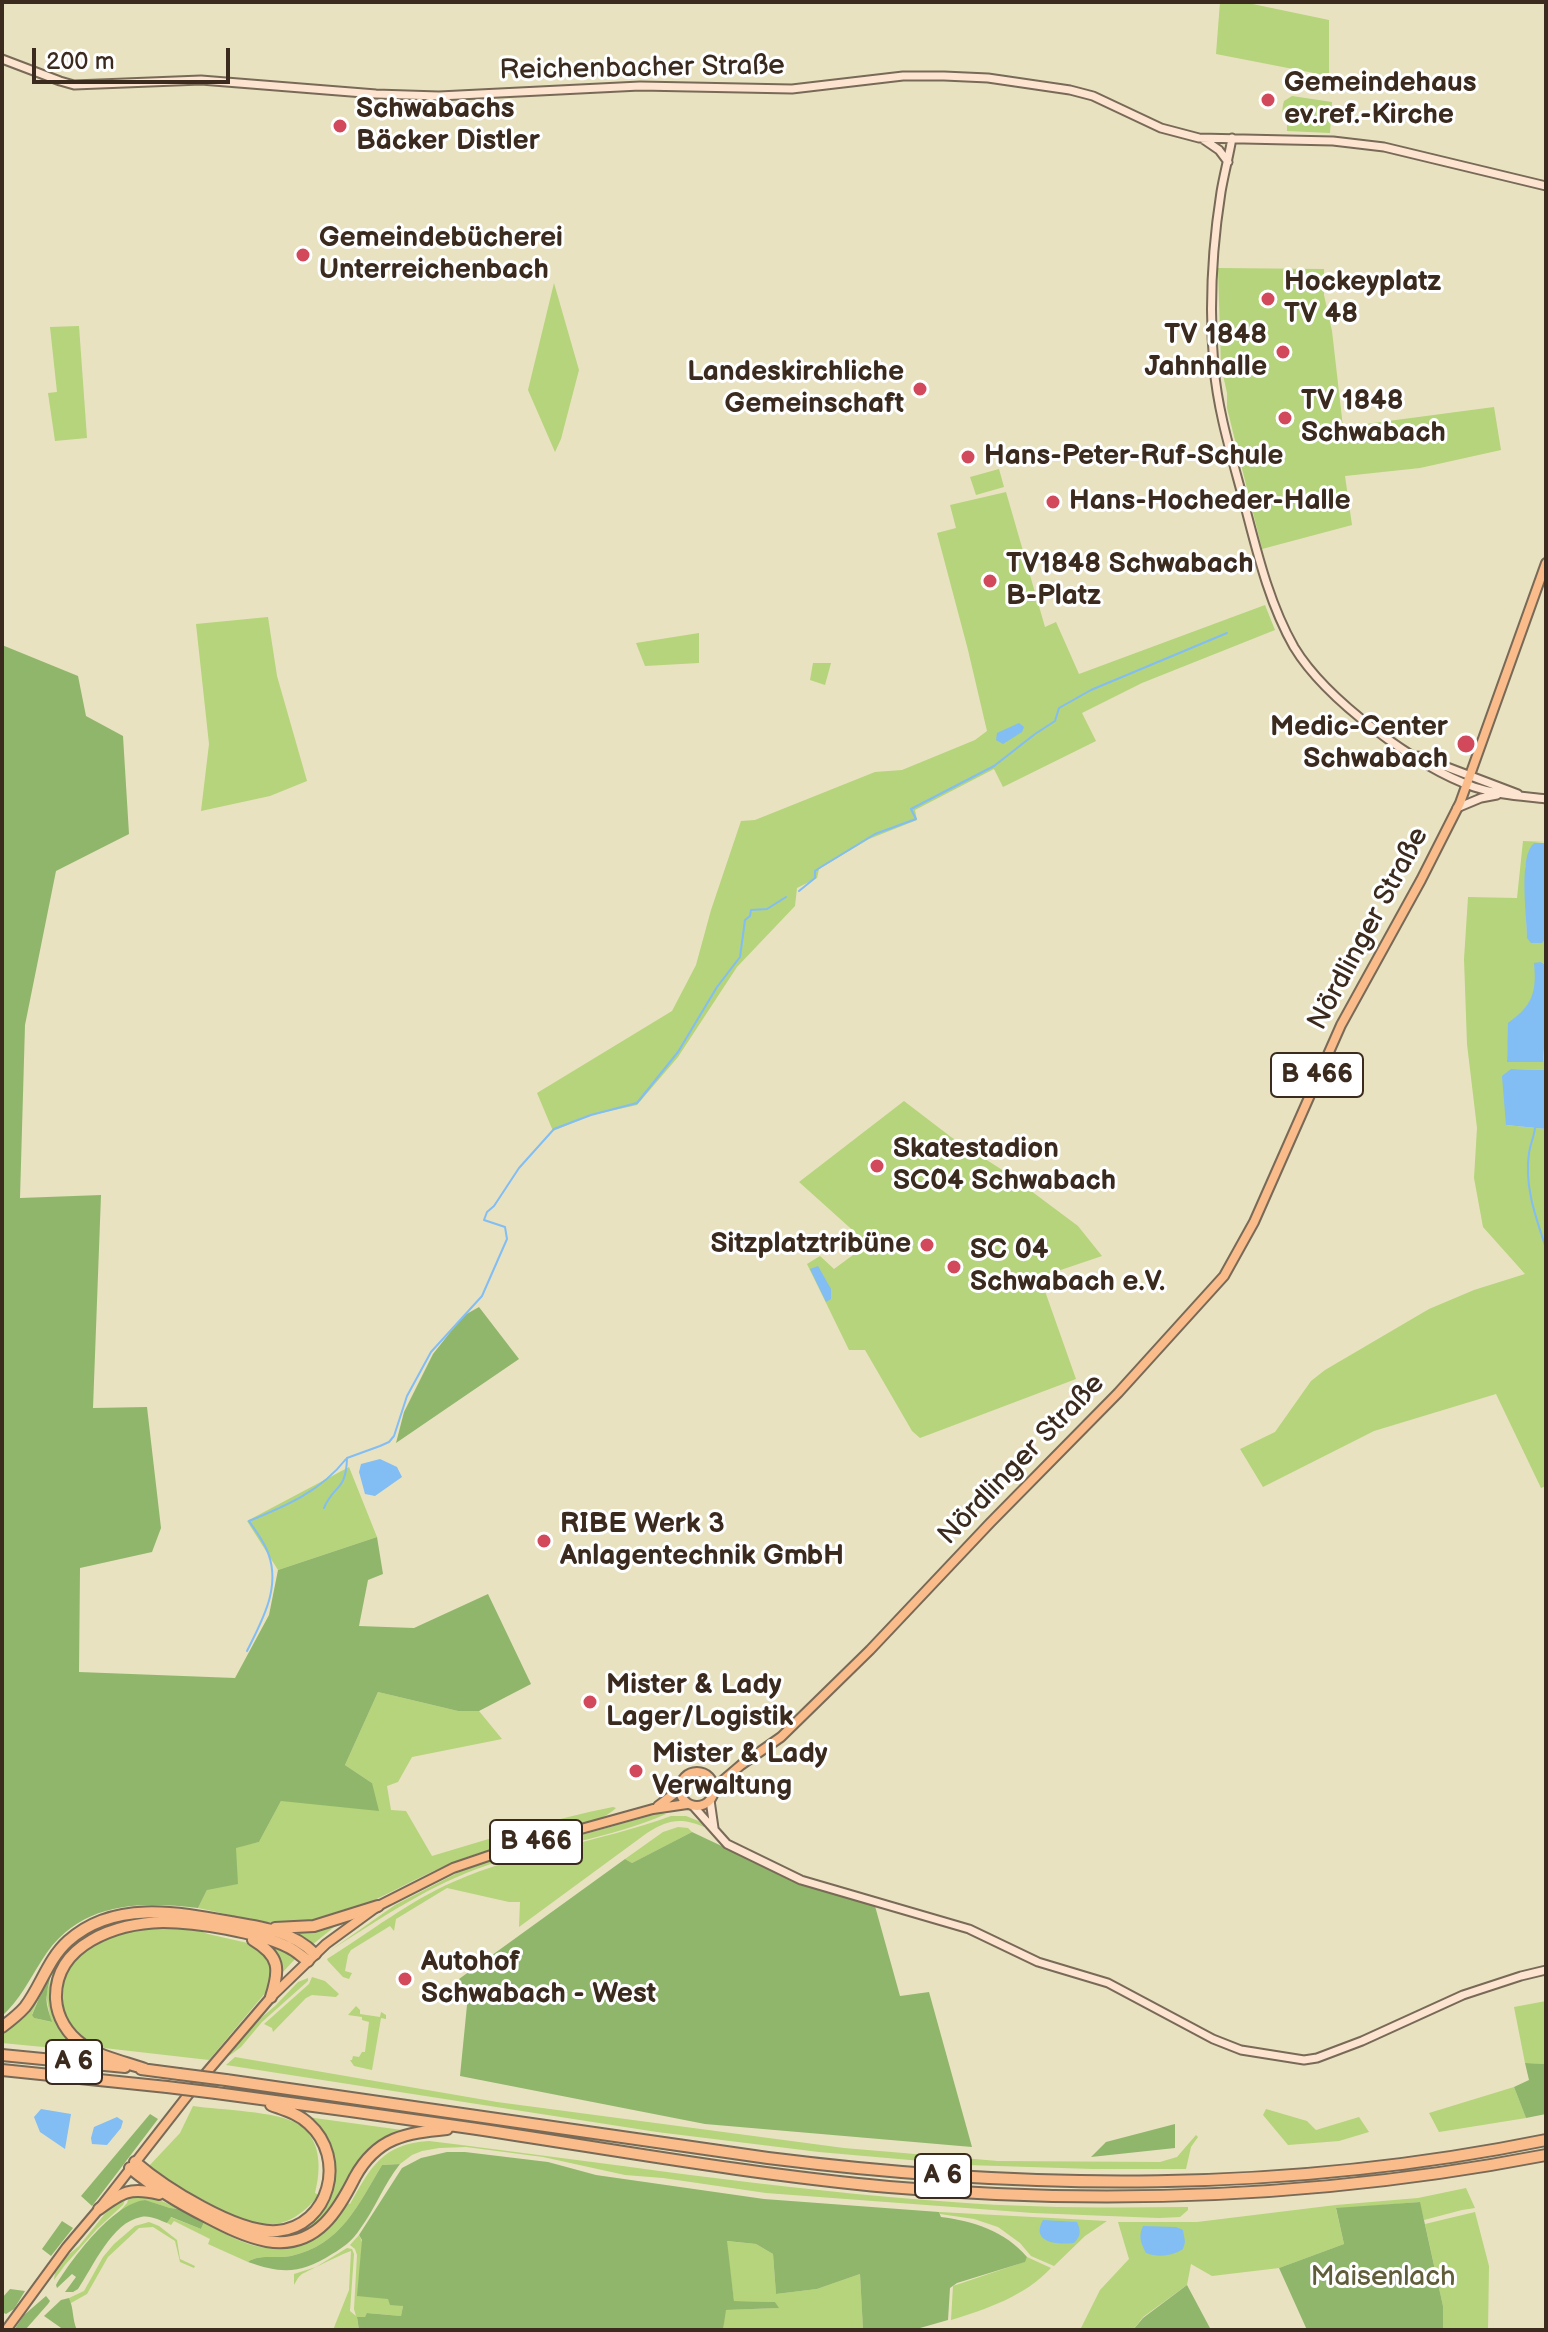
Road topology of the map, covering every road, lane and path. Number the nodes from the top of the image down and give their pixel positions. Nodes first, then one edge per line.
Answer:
1 (2, 59) edge
2 (1200, 138) junction
3 (1232, 138) junction
4 (1228, 162) junction
5 (1546, 186) edge
6 (1546, 563) edge
7 (1468, 781) junction
8 (1504, 795) junction
9 (1524, 797) junction
10 (1546, 799) edge
11 (1457, 808) junction
12 (741, 1765) junction
13 (708, 1776) junction
14 (714, 1788) junction
15 (679, 1790) junction
16 (710, 1800) junction
17 (691, 1805) junction
18 (653, 1809) junction
19 (715, 1830) junction
20 (378, 1906) junction
21 (269, 1928) junction
22 (245, 1934) junction
23 (311, 1957) junction
24 (1546, 1970) edge
25 (271, 1997) junction
26 (2, 2027) edge
27 (2, 2055) edge
28 (145, 2069) junction
29 (2, 2070) edge
30 (254, 2098) junction
31 (463, 2127) junction
32 (1546, 2140) edge
33 (1546, 2155) edge
34 (133, 2165) junction
35 (169, 2197) junction
36 (99, 2209) junction
37 (6, 2330) edge

1 - 2 street, Reichenbacher Straße
2 - 3 street
2 - 4 street
3 - 4 street
3 - 5 street
4 - 7 street
6 - 7 main road, Nördlinger Straße / B 466
7 - 8 street
7 - 9 street
7 - 11 main road, Nördlinger Straße / B 466
8 - 9 street
8 - 11 street
9 - 10 street
11 - 12 main road, Nördlinger Straße / B 466
12 - 13 main road, B 466
12 - 14 main road, B 466
13 - 14 main road
13 - 15 main road
14 - 16 main road
15 - 17 main road
15 - 18 main road, B 466
16 - 17 main road
16 - 19 street
17 - 18 main road, B 466
17 - 19 street
18 - 20 main road, B 466
19 - 24 street
20 - 21 highway
20 - 23 main road, B 466
21 - 23 highway
21 - 26 highway
22 - 23 highway
22 - 25 highway
22 - 28 highway
23 - 25 main road, B 466
25 - 34 main road, B 466
27 - 28 highway, A 6
28 - 32 highway, A 6, bridge
29 - 30 highway, A 6, bridge
30 - 31 highway, A 6
30 - 34 highway
31 - 33 highway, A 6
31 - 35 highway
34 - 35 highway
34 - 36 main road, B 466
35 - 36 highway
36 - 37 main road, B 466

